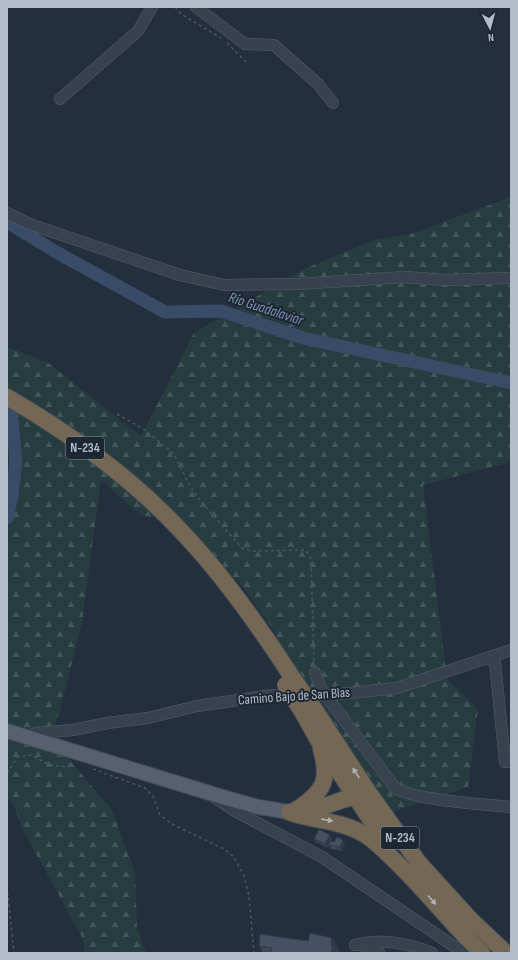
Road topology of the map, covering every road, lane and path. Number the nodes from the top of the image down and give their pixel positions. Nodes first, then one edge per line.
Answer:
1 (152, 7) edge
2 (175, 7) edge
3 (196, 7) edge
4 (247, 63) dead end
5 (60, 99) dead end
6 (332, 103) dead end
7 (7, 213) edge
8 (511, 278) edge
9 (7, 397) edge
10 (117, 414) dead end
11 (7, 472) edge
12 (7, 476) edge
13 (511, 650) edge
14 (489, 658) junction
15 (315, 672) joint
16 (326, 695) junction
17 (308, 710) junction
18 (8, 731) edge
19 (26, 737) junction
20 (318, 740) junction
21 (84, 754) junction
22 (511, 762) edge
23 (7, 773) edge
24 (206, 791) junction
25 (355, 797) junction
26 (511, 807) edge
27 (293, 810) junction
28 (406, 871) junction
29 (7, 886) edge
30 (470, 919) junction
31 (14, 953) edge
32 (254, 953) edge
33 (379, 953) edge
34 (432, 953) edge
35 (464, 953) edge
36 (482, 953) edge
37 (506, 953) edge

1 - 5 street
2 - 4 path
3 - 6 street
7 - 8 street
9 - 17 highway, N-234, bridge
10 - 15 path
11 - 12 path
13 - 14 street, Camino Bajo de San Blas
14 - 16 street, Camino Bajo de San Blas
14 - 22 street
15 - 16 street
16 - 19 street, Camino Bajo de San Blas
16 - 26 street
17 - 20 highway, N-234
30 -> 17 highway, N-234
18 - 19 main road
19 - 21 main road
20 - 25 highway, N-234
20 - 27 highway
21 - 23 path
21 - 24 main road
21 - 32 path
24 - 27 main road
24 - 35 street
25 - 27 highway
25 - 28 highway, N-234
25 - 30 highway
27 -> 28 highway
28 -> 36 highway, N-234
29 - 31 path
30 - 37 highway, N-234
33 - 34 street

